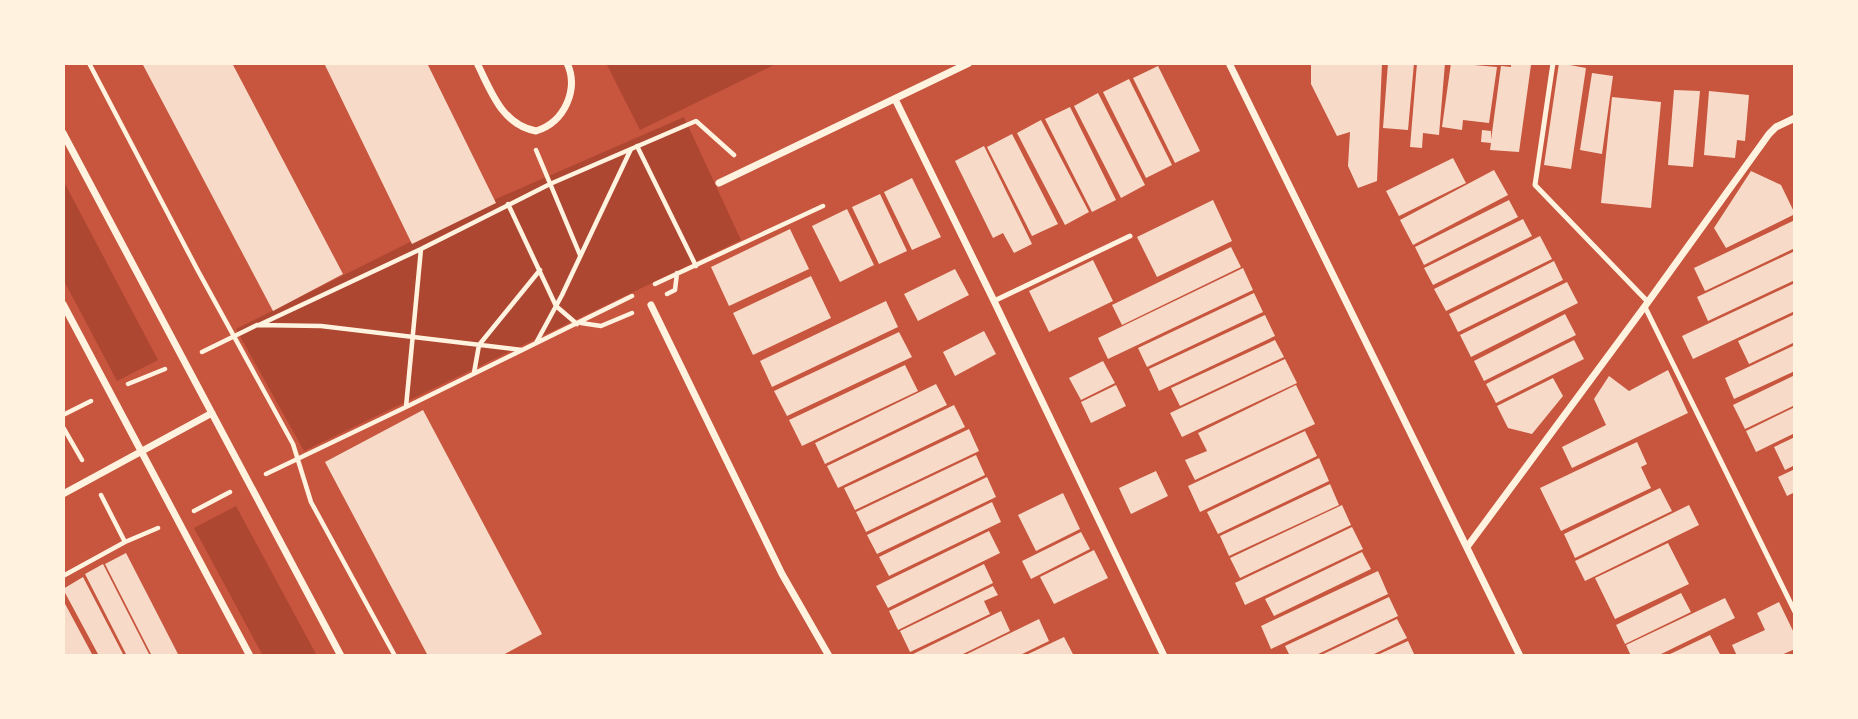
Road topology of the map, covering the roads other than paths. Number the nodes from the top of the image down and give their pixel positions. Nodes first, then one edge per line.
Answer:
1 (477, 63) edge
2 (567, 63) edge
3 (969, 63) edge
4 (1229, 63) edge
5 (1553, 63) edge
6 (895, 99) junction
7 (1795, 118) edge
8 (63, 133) edge
9 (719, 183) dead end
10 (1130, 236) dead end
11 (994, 301) junction
12 (63, 304) edge
13 (1646, 304) junction
14 (651, 305) road end
15 (212, 413) junction
16 (141, 452) junction
17 (63, 494) edge
18 (1467, 547) junction
19 (1795, 612) edge
20 (250, 656) edge
21 (341, 656) edge
22 (828, 656) edge
23 (1164, 656) edge
24 (1520, 656) edge

1 - 2 street
3 - 6 street
4 - 18 street
5 - 13 lane
6 - 9 street
6 - 11 street
7 - 13 street
8 - 15 street
10 - 11 lane
11 - 23 street
12 - 16 street
13 - 18 street
13 - 19 lane
14 - 22 street
15 - 16 street
15 - 21 street
16 - 17 street
16 - 20 street
18 - 24 street

